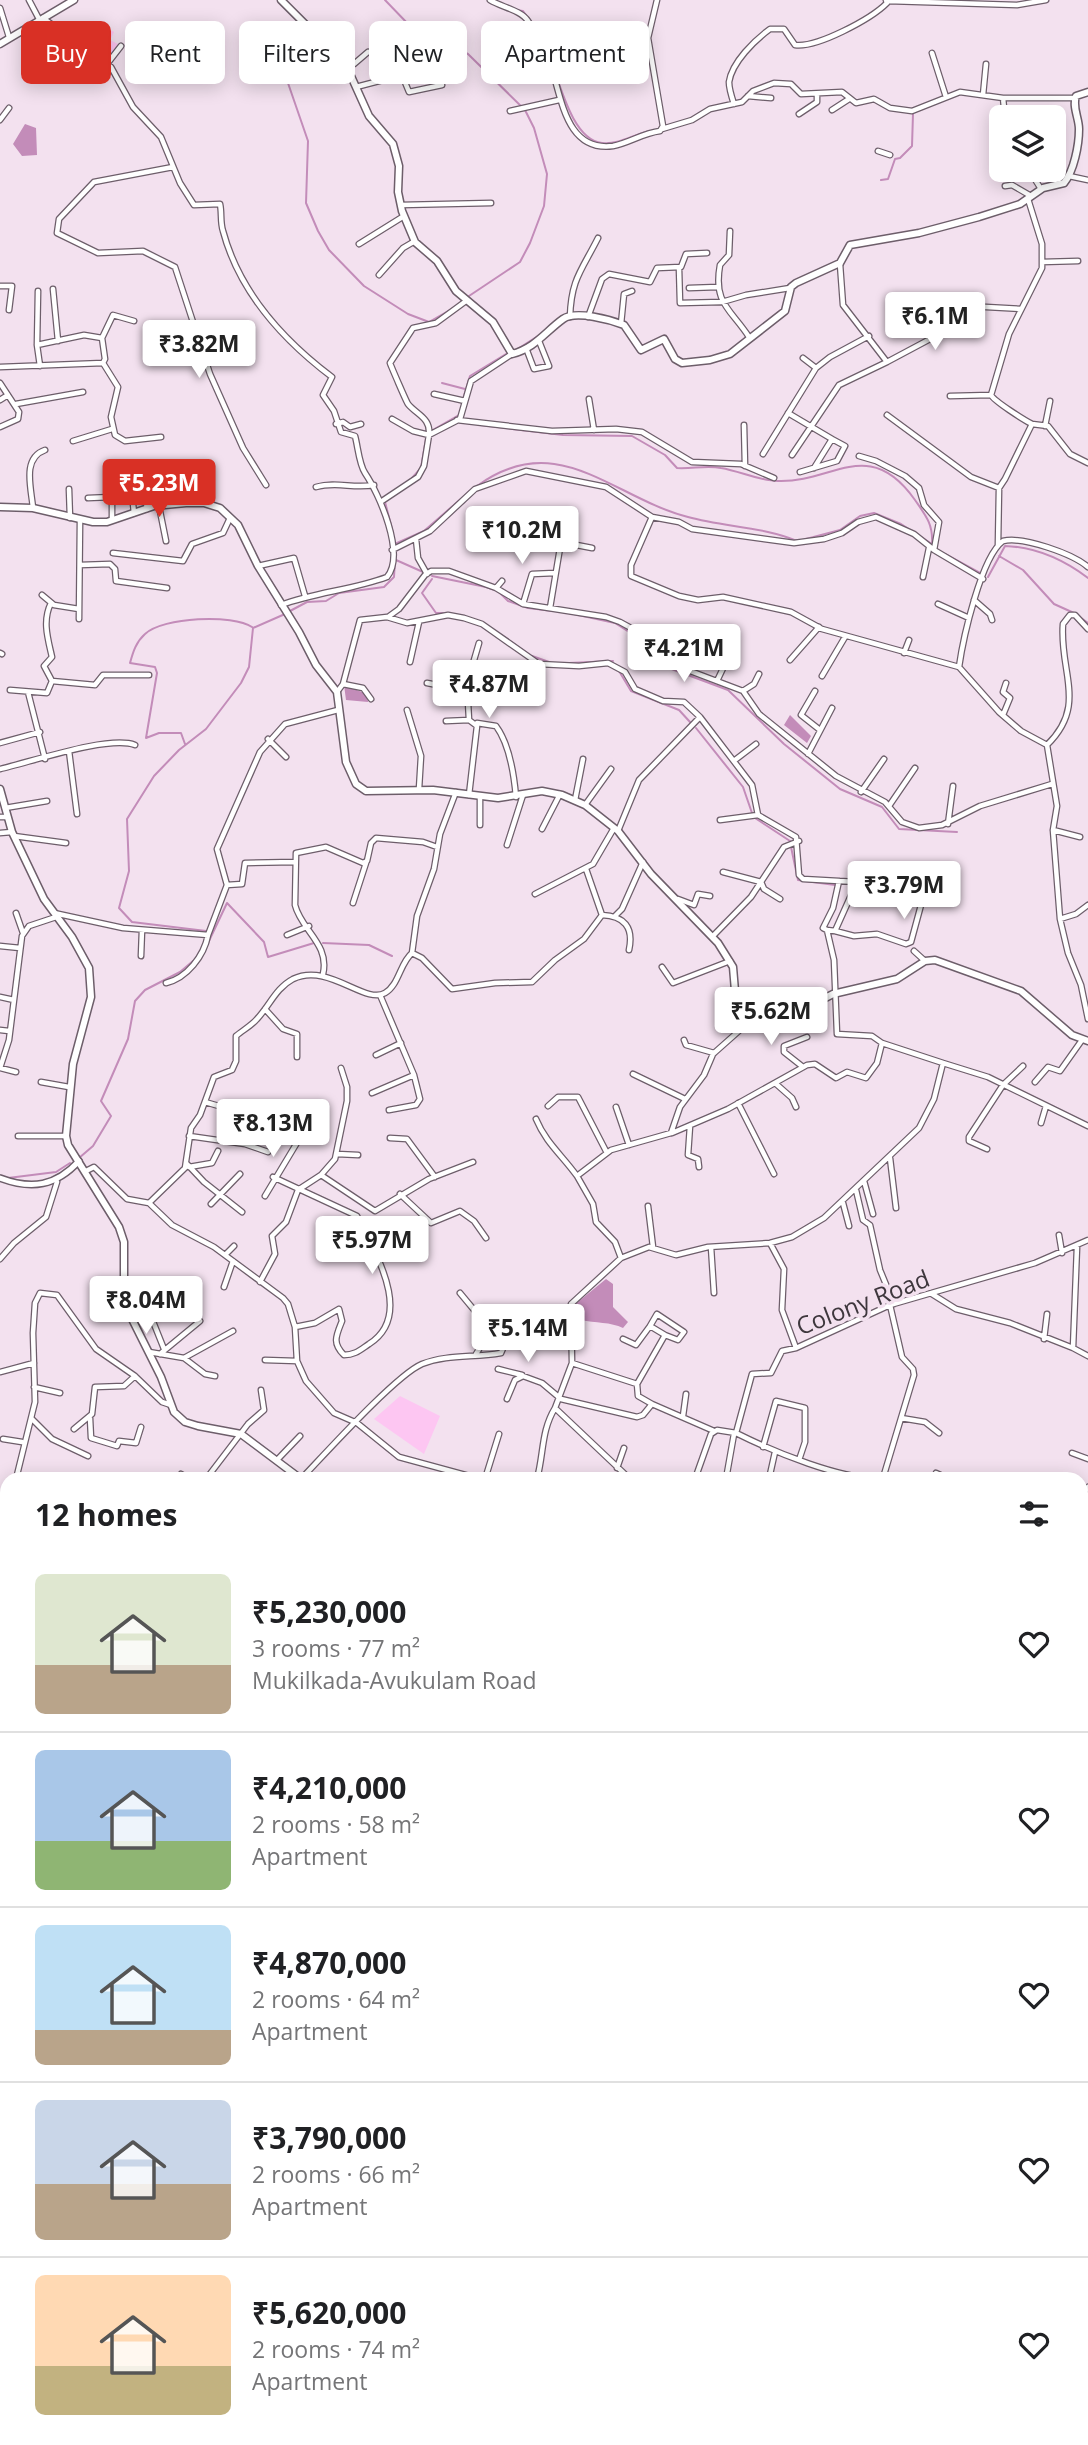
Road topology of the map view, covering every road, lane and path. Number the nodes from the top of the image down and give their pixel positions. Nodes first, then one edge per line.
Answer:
1 (29, 0) edge
2 (74, 0) edge
3 (281, 0) edge
4 (490, 0) edge
5 (657, 0) edge
6 (1046, 0) edge
7 (887, 1) edge
8 (0, 8) edge
9 (41, 18) junction
10 (44, 21) edge
11 (302, 21) edge
12 (9, 37) junction
13 (0, 44) edge
14 (121, 46) dead end
15 (368, 52) dead end
16 (932, 53) dead end
17 (111, 59) edge
18 (355, 63) edge
19 (986, 64) dead end
20 (111, 71) edge
21 (355, 84) edge
22 (442, 85) dead end
23 (356, 87) junction
24 (1088, 92) edge
25 (817, 95) junction
26 (983, 95) junction
27 (748, 96) junction
28 (946, 97) junction
29 (771, 98) dead end
30 (1003, 98) junction
31 (1075, 98) junction
32 (849, 99) junction
33 (559, 100) junction
34 (734, 104) junction
35 (1004, 105) edge
36 (9, 108) dead end
37 (832, 110) dead end
38 (510, 111) dead end
39 (799, 114) dead end
40 (0, 120) edge
41 (662, 128) junction
42 (877, 151) dead end
43 (890, 155) dead end
44 (173, 167) junction
45 (1069, 176) junction
46 (1088, 180) edge
47 (1037, 182) edge
48 (1005, 186) dead end
49 (1041, 189) junction
50 (1030, 198) junction
51 (491, 203) dead end
52 (401, 205) junction
53 (404, 216) junction
54 (730, 231) dead end
55 (598, 238) dead end
56 (415, 241) junction
57 (359, 244) dead end
58 (706, 253) dead end
59 (1078, 261) dead end
60 (1042, 262) junction
61 (840, 263) junction
62 (679, 268) junction
63 (379, 275) dead end
64 (0, 286) edge
65 (718, 287) junction
66 (791, 287) junction
67 (690, 288) dead end
68 (53, 289) dead end
69 (38, 291) dead end
70 (632, 291) dead end
71 (464, 299) junction
72 (722, 302) junction
73 (968, 306) dead end
74 (1021, 309) junction
75 (9, 310) dead end
76 (570, 317) junction
77 (588, 318) junction
78 (923, 318) dead end
79 (134, 321) dead end
80 (621, 324) junction
81 (869, 336) junction
82 (750, 337) junction
83 (102, 338) junction
84 (58, 341) junction
85 (539, 341) junction
86 (37, 345) junction
87 (526, 348) junction
88 (512, 354) junction
89 (803, 358) dead end
90 (887, 362) junction
91 (103, 363) junction
92 (40, 366) junction
93 (0, 367) edge
94 (816, 369) junction
95 (0, 383) edge
96 (83, 391) dead end
97 (434, 394) dead end
98 (991, 395) junction
99 (8, 396) junction
100 (950, 396) dead end
101 (590, 399) dead end
102 (0, 400) edge
103 (464, 401) junction
104 (1050, 401) dead end
105 (16, 404) junction
106 (788, 413) junction
107 (887, 415) dead end
108 (392, 419) dead end
109 (457, 420) junction
110 (336, 424) junction
111 (361, 424) dead end
112 (1032, 424) junction
113 (744, 425) dead end
114 (810, 426) junction
115 (1045, 426) junction
116 (0, 428) edge
117 (112, 429) junction
118 (594, 430) junction
119 (427, 434) junction
120 (161, 437) dead end
121 (832, 439) junction
122 (72, 441) dead end
123 (45, 450) dead end
124 (763, 454) dead end
125 (792, 454) dead end
126 (859, 456) dead end
127 (1088, 463) edge
128 (745, 466) junction
129 (814, 468) junction
130 (800, 472) dead end
131 (130, 476) dead end
132 (142, 476) dead end
133 (774, 478) dead end
134 (266, 485) dead end
135 (374, 485) junction
136 (316, 486) dead end
137 (999, 488) junction
138 (69, 489) dead end
139 (88, 498) dead end
140 (384, 500) junction
141 (159, 506) junction
142 (0, 507) edge
143 (33, 508) junction
144 (147, 509) junction
145 (134, 513) junction
146 (230, 516) junction
147 (652, 517) junction
148 (70, 518) junction
149 (80, 520) junction
150 (112, 520) junction
151 (416, 540) junction
152 (166, 541) dead end
153 (998, 545) junction
154 (592, 548) dead end
155 (393, 549) junction
156 (932, 549) junction
157 (113, 553) dead end
158 (80, 565) junction
159 (258, 566) junction
160 (1088, 568) edge
161 (555, 573) junction
162 (427, 574) junction
163 (923, 577) dead end
164 (983, 579) junction
165 (502, 581) dead end
166 (167, 588) dead end
167 (496, 588) junction
168 (42, 595) dead end
169 (304, 596) junction
170 (974, 600) junction
171 (51, 603) junction
172 (523, 604) junction
173 (938, 604) dead end
174 (79, 608) junction
175 (283, 608) junction
176 (550, 608) junction
177 (387, 617) junction
178 (969, 618) junction
179 (79, 619) dead end
180 (992, 620) dead end
181 (419, 622) junction
182 (819, 627) junction
183 (1088, 629) edge
184 (845, 636) junction
185 (909, 640) dead end
186 (479, 643) dead end
187 (904, 653) junction
188 (790, 660) dead end
189 (410, 662) dead end
190 (726, 662) dead end
191 (959, 667) junction
192 (759, 674) dead end
193 (149, 675) dead end
194 (822, 676) dead end
195 (52, 681) junction
196 (717, 681) junction
197 (427, 683) dead end
198 (1006, 683) dead end
199 (343, 684) junction
200 (10, 690) dead end
201 (468, 691) junction
202 (743, 691) junction
203 (815, 691) dead end
204 (28, 692) junction
205 (337, 692) junction
206 (371, 699) dead end
207 (832, 708) dead end
208 (338, 710) junction
209 (407, 710) dead end
210 (1003, 715) junction
211 (700, 717) junction
212 (469, 720) junction
213 (446, 721) dead end
214 (477, 723) junction
215 (820, 730) junction
216 (40, 732) junction
217 (268, 739) junction
218 (0, 743) edge
219 (756, 744) dead end
220 (135, 745) dead end
221 (1047, 745) junction
222 (69, 751) junction
223 (808, 754) junction
224 (286, 757) dead end
225 (45, 759) junction
226 (583, 759) dead end
227 (884, 759) dead end
228 (735, 761) junction
229 (915, 768) dead end
230 (0, 769) edge
231 (611, 769) dead end
232 (1052, 784) junction
233 (953, 786) dead end
234 (0, 789) edge
235 (419, 789) junction
236 (456, 792) junction
237 (861, 792) junction
238 (560, 794) junction
239 (469, 795) junction
240 (520, 796) junction
241 (480, 797) junction
242 (575, 800) junction
243 (47, 801) dead end
244 (585, 805) junction
245 (889, 806) junction
246 (5, 808) junction
247 (77, 814) dead end
248 (758, 815) junction
249 (4, 817) edge
250 (720, 820) dead end
251 (947, 824) junction
252 (480, 825) dead end
253 (542, 829) dead end
254 (616, 829) junction
255 (1053, 830) junction
256 (0, 833) edge
257 (13, 834) junction
258 (1080, 837) dead end
259 (799, 841) junction
260 (66, 843) dead end
261 (507, 845) dead end
262 (437, 847) junction
263 (295, 862) junction
264 (643, 862) junction
265 (366, 863) junction
266 (586, 869) junction
267 (723, 872) dead end
268 (839, 881) junction
269 (761, 882) junction
270 (857, 882) junction
271 (227, 885) junction
272 (536, 894) dead end
273 (836, 895) junction
274 (710, 896) dead end
275 (677, 899) junction
276 (780, 899) dead end
277 (353, 903) dead end
278 (1088, 905) edge
279 (845, 906) junction
280 (16, 913) dead end
281 (55, 915) junction
282 (601, 915) junction
283 (615, 915) junction
284 (1060, 919) junction
285 (309, 926) junction
286 (142, 930) junction
287 (827, 930) junction
288 (835, 931) junction
289 (23, 934) junction
290 (208, 935) junction
291 (288, 935) dead end
292 (712, 937) junction
293 (0, 946) edge
294 (20, 948) junction
295 (629, 950) dead end
296 (914, 951) dead end
297 (412, 953) junction
298 (141, 957) dead end
299 (731, 961) junction
300 (925, 961) junction
301 (662, 967) dead end
302 (323, 974) junction
303 (166, 983) dead end
304 (1081, 985) junction
305 (1088, 987) edge
306 (833, 994) junction
307 (380, 995) junction
308 (737, 995) junction
309 (0, 997) edge
310 (14, 1000) junction
311 (265, 1009) junction
312 (1088, 1019) edge
313 (0, 1030) edge
314 (9, 1031) junction
315 (807, 1037) dead end
316 (684, 1040) dead end
317 (1085, 1040) edge
318 (401, 1043) junction
319 (882, 1043) junction
320 (714, 1053) junction
321 (376, 1055) dead end
322 (297, 1057) dead end
323 (1, 1061) edge
324 (943, 1063) junction
325 (1023, 1066) dead end
326 (803, 1067) junction
327 (341, 1068) dead end
328 (16, 1072) dead end
329 (633, 1074) dead end
330 (414, 1075) junction
331 (41, 1082) dead end
332 (1035, 1082) dead end
333 (774, 1083) junction
334 (1003, 1085) junction
335 (69, 1087) junction
336 (372, 1093) dead end
337 (685, 1098) junction
338 (205, 1102) junction
339 (738, 1103) junction
340 (548, 1106) dead end
341 (1046, 1106) junction
342 (616, 1107) dead end
343 (796, 1107) dead end
344 (389, 1110) dead end
345 (536, 1119) dead end
346 (300, 1123) dead end
347 (1041, 1123) dead end
348 (690, 1126) junction
349 (1088, 1126) edge
350 (671, 1133) junction
351 (18, 1136) dead end
352 (66, 1136) junction
353 (189, 1136) junction
354 (301, 1136) dead end
355 (390, 1138) dead end
356 (629, 1145) junction
357 (987, 1149) dead end
358 (218, 1151) dead end
359 (268, 1152) dead end
360 (607, 1153) junction
361 (337, 1154) junction
362 (358, 1155) dead end
363 (890, 1158) junction
364 (79, 1161) junction
365 (473, 1162) dead end
366 (188, 1166) junction
367 (699, 1167) dead end
368 (86, 1171) junction
369 (240, 1174) dead end
370 (774, 1174) dead end
371 (321, 1175) junction
372 (577, 1175) junction
373 (435, 1177) junction
374 (0, 1178) edge
375 (275, 1178) junction
376 (57, 1181) junction
377 (864, 1181) junction
378 (856, 1189) junction
379 (298, 1190) junction
380 (219, 1194) junction
381 (400, 1194) junction
382 (265, 1196) dead end
383 (149, 1203) junction
384 (843, 1203) junction
385 (211, 1204) dead end
386 (648, 1206) dead end
387 (897, 1208) dead end
388 (242, 1212) dead end
389 (873, 1214) dead end
390 (849, 1226) dead end
391 (1059, 1236) dead end
392 (486, 1238) dead end
393 (1088, 1240) edge
394 (770, 1243) junction
395 (234, 1246) dead end
396 (653, 1247) junction
397 (711, 1247) junction
398 (1077, 1247) junction
399 (1062, 1253) junction
400 (225, 1255) junction
401 (621, 1258) junction
402 (0, 1259) edge
403 (233, 1261) junction
404 (260, 1282) junction
405 (224, 1287) dead end
406 (460, 1293) dead end
407 (714, 1293) dead end
408 (931, 1293) junction
409 (892, 1305) junction
410 (150, 1314) dead end
411 (1047, 1314) dead end
412 (200, 1321) dead end
413 (650, 1326) junction
414 (295, 1327) junction
415 (491, 1330) junction
416 (233, 1331) dead end
417 (665, 1335) junction
418 (623, 1339) dead end
419 (1044, 1339) junction
420 (796, 1348) junction
421 (1073, 1348) junction
422 (164, 1349) junction
423 (148, 1352) junction
424 (160, 1354) junction
425 (476, 1354) junction
426 (1088, 1356) edge
427 (184, 1358) junction
428 (264, 1360) dead end
429 (297, 1361) junction
430 (34, 1363) junction
431 (572, 1363) junction
432 (498, 1369) dead end
433 (0, 1372) edge
434 (135, 1376) junction
435 (215, 1376) dead end
436 (523, 1376) junction
437 (637, 1384) junction
438 (34, 1387) junction
439 (261, 1390) dead end
440 (60, 1393) dead end
441 (687, 1394) dead end
442 (507, 1399) dead end
443 (561, 1399) junction
444 (652, 1404) junction
445 (172, 1405) junction
446 (555, 1408) junction
447 (682, 1416) junction
448 (90, 1417) junction
449 (901, 1418) junction
450 (32, 1419) junction
451 (357, 1423) junction
452 (142, 1427) dead end
453 (74, 1429) dead end
454 (714, 1431) junction
455 (939, 1433) dead end
456 (241, 1434) junction
457 (499, 1434) dead end
458 (735, 1434) junction
459 (300, 1436) dead end
460 (3, 1439) dead end
461 (22, 1442) junction
462 (764, 1447) junction
463 (624, 1448) dead end
464 (775, 1452) junction
465 (1072, 1453) dead end
466 (88, 1456) dead end
467 (277, 1460) junction
468 (799, 1460) junction
469 (1088, 1460) edge
470 (617, 1468) junction
471 (17, 1472) edge
472 (211, 1472) edge
473 (292, 1472) edge
474 (308, 1472) edge
475 (445, 1472) edge
476 (485, 1472) edge
477 (539, 1472) edge
478 (622, 1472) edge
479 (698, 1472) edge
480 (727, 1472) edge
481 (771, 1472) edge
482 (839, 1472) edge
483 (885, 1472) edge

1 - 9 street
2 - 9 main road
3 - 11 main road
4 - 33 street
5 - 41 street
6 - 7 street
7 - 34 street
8 - 12 street
9 - 10 street
9 - 12 main road
12 - 13 main road
14 - 17 street
15 - 18 street
16 - 28 street
19 - 26 street
20 - 44 street
21 - 23 main road
22 - 23 street
23 - 52 main road
24 - 31 main road
25 - 27 street
25 - 32 street
25 - 39 street
26 - 28 street
26 - 30 street
27 - 29 street
27 - 34 street
28 - 32 street
30 - 31 street
30 - 35 street
31 - 45 main road
32 - 37 street
33 - 38 street
33 - 41 street
34 - 41 street
36 - 40 street
42 - 43 street
44 - 110 street
44 - 134 street
45 - 46 street
45 - 49 main road
47 - 49 street
48 - 50 street
49 - 50 main road
50 - 60 street
50 - 61 main road
51 - 52 street
52 - 53 main road
53 - 56 main road
53 - 57 street
54 - 65 street
55 - 76 street
56 - 63 street
56 - 71 main road
58 - 62 street
59 - 60 street
60 - 74 street
61 - 66 main road
61 - 81 street
62 - 72 street
62 - 77 street
64 - 75 street
65 - 67 street
65 - 72 street
66 - 72 street
66 - 82 main road
68 - 84 street
69 - 86 street
70 - 80 street
71 - 88 main road
71 - 119 street
72 - 82 street
73 - 74 street
74 - 98 street
76 - 77 main road
76 - 85 main road
77 - 80 main road
78 - 90 street
79 - 83 street
80 - 82 main road
81 - 90 street
81 - 94 street
83 - 84 street
83 - 91 street
84 - 86 street
85 - 87 main road
85 - 87 street
86 - 92 street
87 - 88 main road
88 - 103 street
89 - 94 street
90 - 114 street
91 - 92 street
91 - 117 street
92 - 93 street
94 - 106 street
95 - 99 street
96 - 105 street
97 - 103 street
98 - 100 street
98 - 112 street
99 - 102 street
99 - 105 street
101 - 118 street
103 - 109 street
104 - 115 street
105 - 116 street
106 - 114 street
106 - 124 street
107 - 137 street
108 - 119 street
109 - 118 street
109 - 119 street
110 - 111 street
110 - 135 street
112 - 115 street
112 - 137 street
113 - 128 street
114 - 121 street
114 - 125 street
115 - 127 street
117 - 120 street
117 - 122 street
118 - 128 street
119 - 140 street
121 - 129 street
121 - 129 street
123 - 143 street
126 - 156 street
128 - 133 street
129 - 130 street
131 - 145 street
132 - 144 street
135 - 136 street
135 - 140 street
137 - 153 street
138 - 148 street
139 - 150 street
140 - 155 street
141 - 144 main road
141 - 146 main road
141 - 152 street
142 - 143 main road
143 - 148 main road
144 - 145 main road
145 - 150 main road
146 - 157 street
146 - 159 main road
147 - 151 street
147 - 156 street
147 - 182 street
148 - 149 main road
149 - 150 main road
149 - 158 street
151 - 155 street
151 - 162 street
153 - 160 street
153 - 164 street
154 - 161 street
155 - 169 street
156 - 163 street
156 - 164 street
158 - 166 street
158 - 174 street
159 - 169 street
159 - 175 main road
161 - 172 street
161 - 176 street
162 - 167 street
162 - 177 street
164 - 170 street
165 - 167 street
167 - 172 street
168 - 171 street
169 - 175 street
170 - 178 street
170 - 180 street
171 - 174 street
171 - 195 street
172 - 176 street
173 - 178 street
174 - 179 street
175 - 205 main road
176 - 196 street
177 - 181 street
177 - 199 street
178 - 191 street
181 - 189 street
181 - 211 street
182 - 184 street
182 - 188 street
183 - 221 street
184 - 187 street
184 - 194 street
185 - 187 street
186 - 201 street
187 - 191 street
190 - 196 street
191 - 210 street
192 - 202 street
193 - 195 street
195 - 204 street
196 - 202 street
197 - 201 street
198 - 210 street
199 - 205 street
199 - 206 street
200 - 204 street
201 - 212 street
202 - 223 street
203 - 215 street
204 - 216 street
205 - 208 main road
207 - 215 street
208 - 217 street
208 - 235 main road
209 - 235 street
210 - 221 street
211 - 228 street
211 - 254 street
212 - 213 street
212 - 214 street
214 - 239 street
214 - 240 street
215 - 223 street
216 - 218 street
216 - 225 street
217 - 224 street
217 - 271 street
219 - 228 street
220 - 222 street
221 - 232 street
222 - 225 street
222 - 247 street
223 - 237 street
225 - 230 street
226 - 242 street
227 - 237 street
228 - 248 street
229 - 245 street
231 - 244 street
232 - 251 street
232 - 255 street
233 - 251 street
234 - 246 main road
235 - 236 main road
236 - 239 main road
236 - 262 street
237 - 245 street
238 - 240 main road
238 - 242 main road
238 - 253 street
239 - 241 main road
240 - 241 main road
240 - 261 street
241 - 252 street
242 - 244 main road
243 - 246 street
244 - 254 main road
245 - 251 street
246 - 249 main road
248 - 250 street
248 - 259 street
249 - 257 main road
254 - 264 main road
254 - 266 street
255 - 258 street
255 - 284 street
256 - 257 street
257 - 260 street
257 - 281 main road
259 - 268 street
259 - 269 street
262 - 265 street
262 - 297 street
263 - 265 street
263 - 271 street
263 - 285 street
264 - 275 main road
264 - 283 street
265 - 277 street
266 - 272 street
266 - 282 street
267 - 269 street
268 - 270 street
268 - 273 street
269 - 276 street
269 - 292 street
270 - 279 street
270 - 288 street
271 - 290 street
273 - 279 street
273 - 287 street
274 - 275 street
275 - 292 main road
278 - 284 street
279 - 288 street
280 - 289 street
281 - 286 street
281 - 289 street
281 - 335 main road
282 - 283 street
282 - 297 street
283 - 295 street
284 - 304 street
285 - 291 street
285 - 302 street
286 - 290 street
286 - 298 street
287 - 288 street
287 - 306 street
289 - 294 street
290 - 303 street
292 - 299 main road
293 - 294 street
294 - 310 street
296 - 300 street
297 - 307 street
299 - 301 street
299 - 308 main road
300 - 306 main road
300 - 317 main road
302 - 307 street
302 - 311 street
304 - 305 street
304 - 312 street
306 - 308 main road
306 - 319 street
307 - 318 street
308 - 320 street
309 - 310 street
310 - 314 street
311 - 322 street
311 - 338 street
313 - 314 street
314 - 323 street
315 - 326 street
316 - 320 street
317 - 332 street
318 - 321 street
318 - 330 street
319 - 324 street
319 - 326 street
320 - 337 street
323 - 328 street
324 - 334 street
324 - 363 street
325 - 334 street
326 - 333 street
327 - 361 street
329 - 337 street
330 - 336 street
330 - 344 street
331 - 335 street
333 - 339 street
333 - 343 street
334 - 341 street
334 - 357 street
335 - 352 main road
337 - 350 street
338 - 346 street
338 - 353 street
339 - 348 street
339 - 370 street
340 - 360 street
341 - 347 street
341 - 349 street
342 - 356 street
345 - 372 street
348 - 350 street
348 - 367 street
350 - 356 street
351 - 352 street
352 - 364 main road
353 - 359 street
353 - 366 street
354 - 375 street
355 - 373 street
356 - 360 street
358 - 366 street
360 - 372 street
361 - 362 street
361 - 371 street
363 - 377 street
363 - 387 street
364 - 368 main road
364 - 376 street
365 - 373 street
366 - 380 street
366 - 383 street
368 - 383 street
368 - 423 main road
369 - 380 street
371 - 379 street
371 - 381 street
372 - 401 street
373 - 381 street
374 - 376 street
375 - 379 street
375 - 382 street
376 - 402 street
377 - 378 street
377 - 389 street
378 - 384 street
378 - 409 street
379 - 404 street
379 - 414 street
380 - 385 street
380 - 388 street
381 - 392 street
383 - 400 street
384 - 390 street
384 - 394 street
386 - 396 street
391 - 399 street
393 - 398 street, Colony Road
394 - 397 street
394 - 420 street
395 - 400 street
396 - 397 street
396 - 401 street
397 - 407 street
398 - 399 street, Colony Road
398 - 421 street
399 - 408 street, Colony Road
400 - 403 street
401 - 431 street
403 - 404 street
403 - 405 street
404 - 414 street
406 - 415 street
408 - 409 street, Colony Road
408 - 419 street
409 - 420 street, Colony Road
409 - 449 street
410 - 422 street
411 - 419 street
412 - 422 street
413 - 417 street
413 - 417 street
413 - 418 street
414 - 429 street
415 - 425 street
415 - 425 street
416 - 427 street
417 - 437 street
419 - 421 street
420 - 458 street, Colony Road
421 - 426 street
422 - 424 street
423 - 424 street
423 - 445 main road
424 - 427 street
425 - 451 street
427 - 435 street
428 - 429 street
429 - 451 street
430 - 433 street
430 - 434 street
430 - 438 street
431 - 437 street
431 - 443 street
432 - 436 street
434 - 445 street
434 - 448 street
436 - 442 street
436 - 443 street
437 - 444 street
438 - 440 street
438 - 450 street
439 - 456 street
441 - 447 street
443 - 444 street
443 - 446 street
444 - 447 street
445 - 456 main road
446 - 470 street
446 - 477 street
447 - 454 street
448 - 452 street
448 - 453 street
449 - 455 street
449 - 483 street
450 - 461 street
450 - 466 street
451 - 474 street
451 - 475 street
454 - 458 street
454 - 479 street
456 - 467 main road
456 - 472 street
457 - 476 street
458 - 462 street
458 - 480 street
459 - 467 street
460 - 461 street
461 - 471 street
462 - 464 street
462 - 468 street
463 - 470 street
464 - 468 street
464 - 481 street
465 - 469 street
467 - 473 main road
468 - 482 street
470 - 478 street

